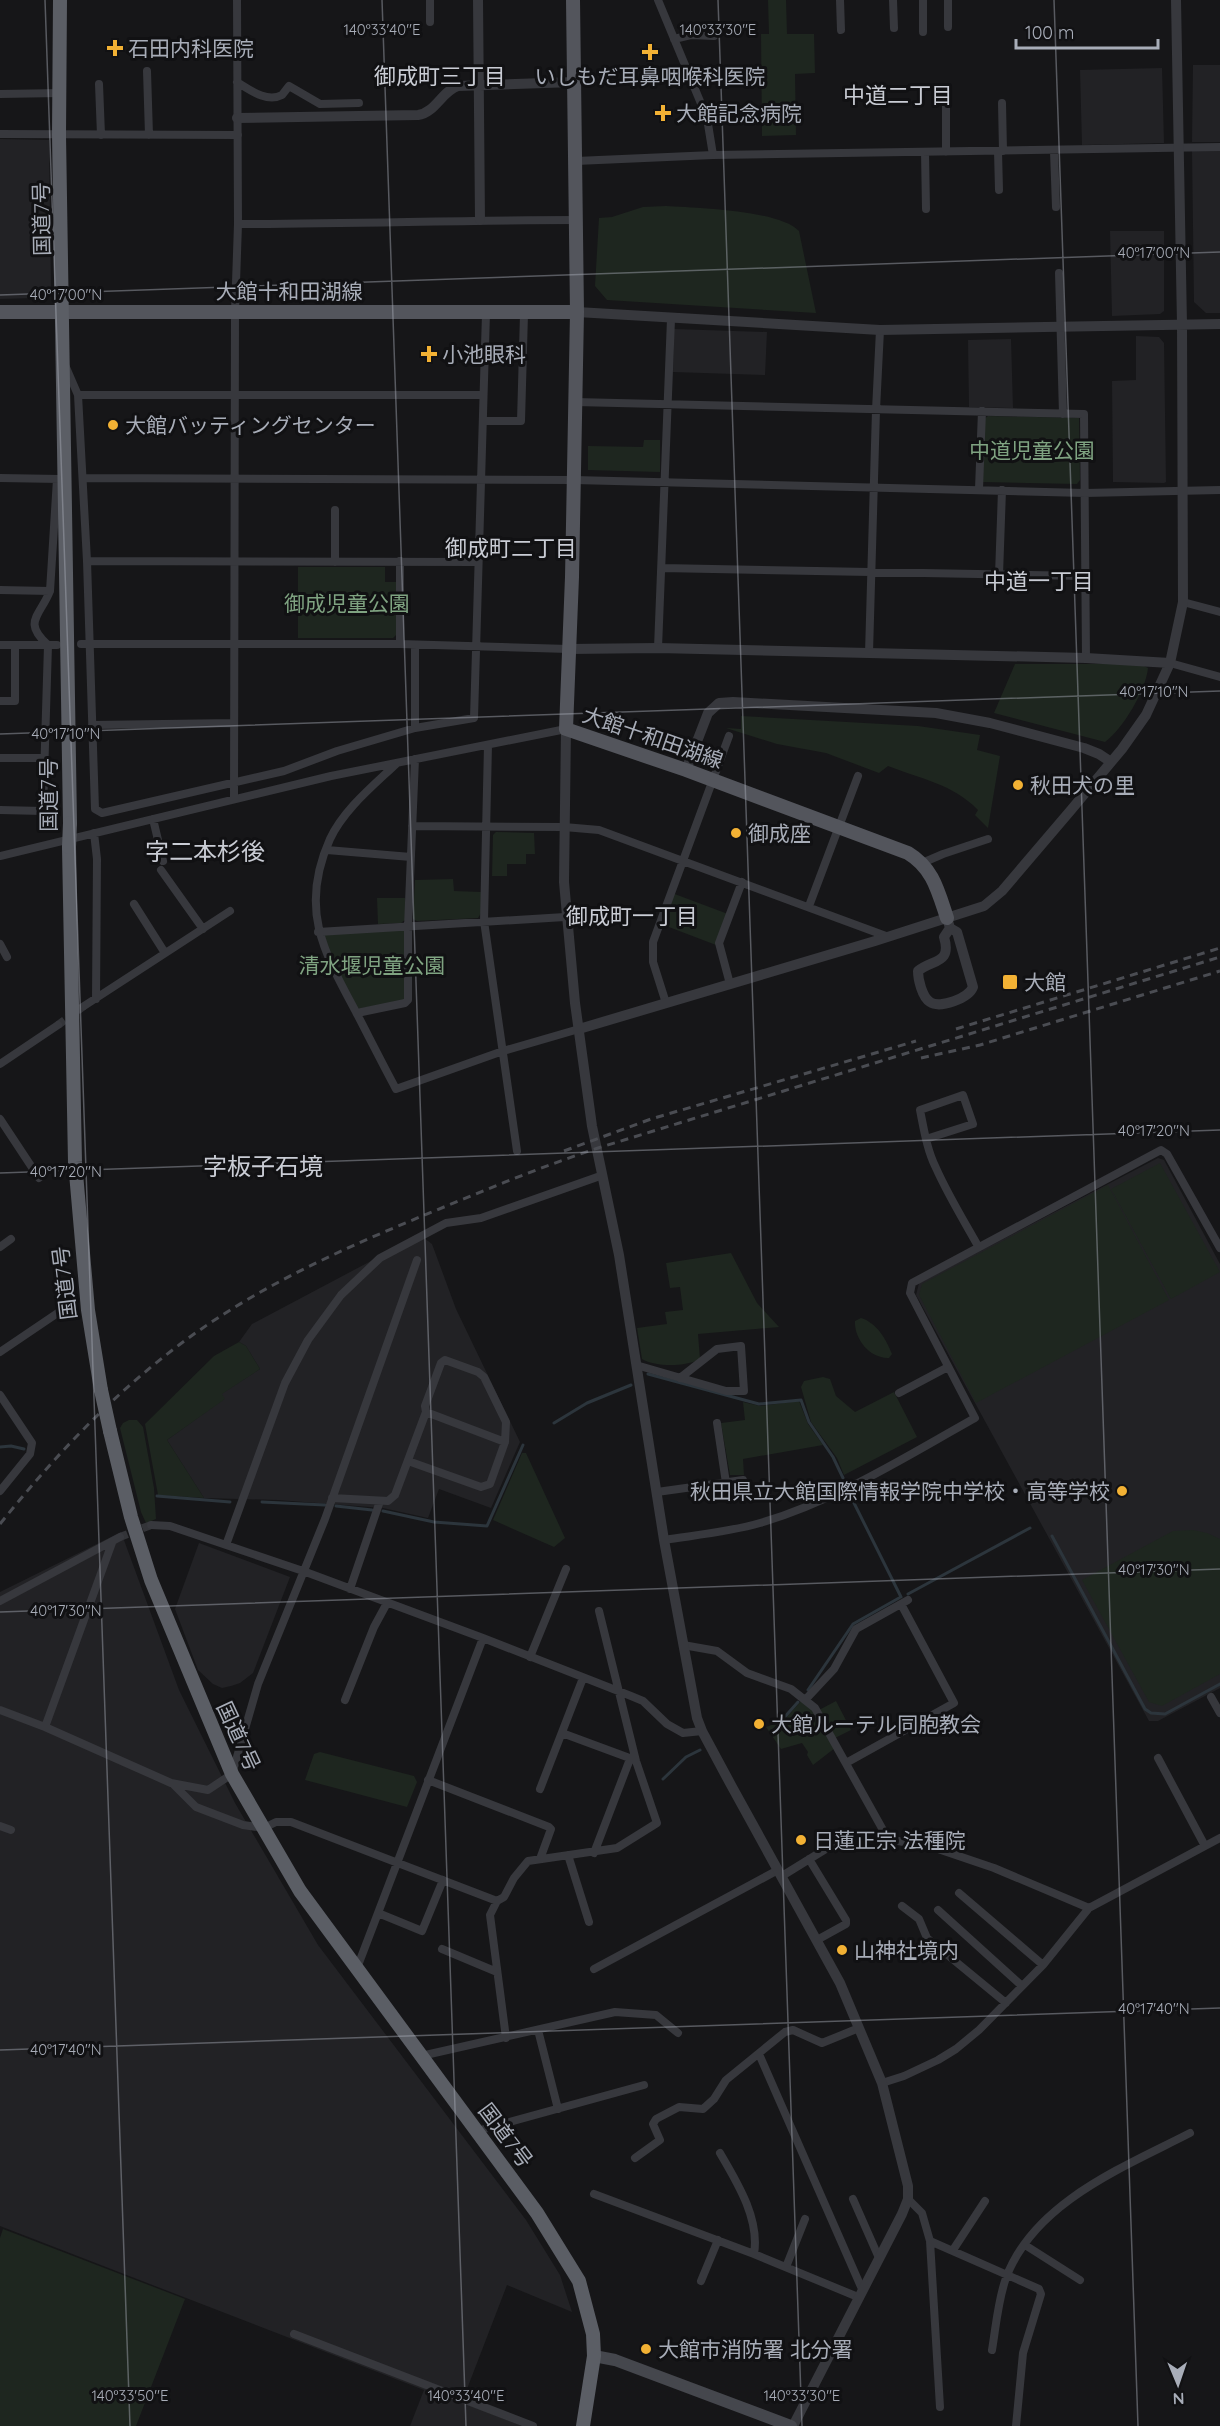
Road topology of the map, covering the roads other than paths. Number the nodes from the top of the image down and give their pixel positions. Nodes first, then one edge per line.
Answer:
1 (60, 0) edge
2 (237, 0) edge
3 (430, 0) edge
4 (478, 0) edge
5 (573, 0) edge
6 (658, 0) edge
7 (840, 0) edge
8 (893, 0) edge
9 (922, 0) edge
10 (948, 0) edge
11 (1176, 0) edge
12 (430, 22) dead end
13 (948, 27) dead end
14 (894, 28) dead end
15 (841, 30) dead end
16 (923, 32) dead end
17 (714, 36) dead end
18 (674, 39) junction
19 (147, 70) dead end
20 (237, 82) junction
21 (574, 82) junction
22 (99, 84) dead end
23 (478, 84) junction
24 (61, 93) junction
25 (946, 93) dead end
26 (0, 94) edge
27 (359, 103) dead end
28 (1002, 103) dead end
29 (237, 118) junction
30 (0, 134) edge
31 (59, 135) junction
32 (101, 135) junction
33 (149, 135) junction
34 (238, 135) junction
35 (1220, 147) edge
36 (1179, 148) junction
37 (1001, 151) junction
38 (1054, 151) junction
39 (925, 152) junction
40 (946, 152) junction
41 (713, 155) junction
42 (576, 161) junction
43 (999, 190) dead end
44 (1056, 207) dead end
45 (926, 209) dead end
46 (480, 220) junction
47 (577, 220) junction
48 (238, 224) junction
49 (1059, 273) dead end
50 (0, 312) edge
51 (63, 312) junction
52 (235, 312) junction
53 (577, 312) junction
54 (486, 313) junction
55 (524, 314) junction
56 (670, 319) junction
57 (1220, 324) edge
58 (1182, 325) junction
59 (1061, 327) junction
60 (880, 330) junction
61 (64, 363) junction
62 (78, 395) junction
63 (483, 395) junction
64 (235, 396) junction
65 (575, 402) junction
66 (667, 404) junction
67 (876, 410) junction
68 (982, 411) junction
69 (1063, 414) junction
70 (483, 421) junction
71 (0, 478) edge
72 (84, 478) junction
73 (234, 478) junction
74 (61, 479) junction
75 (481, 480) junction
76 (574, 480) junction
77 (665, 482) junction
78 (874, 487) junction
79 (979, 489) junction
80 (1002, 490) junction
81 (1220, 490) edge
82 (1184, 491) junction
83 (1085, 493) junction
84 (335, 510) dead end
85 (87, 561) junction
86 (400, 561) junction
87 (234, 562) junction
88 (335, 562) junction
89 (478, 562) junction
90 (662, 568) junction
91 (870, 573) junction
92 (999, 575) junction
93 (1086, 576) junction
94 (0, 591) edge
95 (50, 591) junction
96 (1183, 602) junction
97 (1220, 612) edge
98 (85, 644) junction
99 (234, 644) junction
100 (400, 644) junction
101 (0, 645) edge
102 (15, 645) junction
103 (52, 645) junction
104 (415, 645) junction
105 (476, 646) junction
106 (658, 648) junction
107 (569, 649) junction
108 (869, 653) junction
109 (1086, 658) junction
110 (1170, 663) junction
111 (1220, 677) edge
112 (0, 701) edge
113 (234, 723) junction
114 (92, 725) junction
115 (415, 728) junction
116 (566, 729) junction
117 (729, 736) dead end
118 (488, 745) junction
119 (0, 758) edge
120 (44, 758) junction
121 (415, 759) junction
122 (397, 762) junction
123 (1111, 762) junction
124 (686, 770) junction
125 (858, 776) dead end
126 (712, 780) junction
127 (234, 782) junction
128 (234, 799) junction
129 (0, 810) edge
130 (153, 819) junction
131 (412, 826) junction
132 (487, 826) junction
133 (838, 826) junction
134 (564, 827) junction
135 (94, 833) junction
136 (988, 839) dead end
137 (327, 850) junction
138 (0, 856) edge
139 (411, 857) junction
140 (683, 860) junction
141 (922, 863) junction
142 (742, 882) junction
143 (134, 904) dead end
144 (809, 906) junction
145 (230, 911) dead end
146 (566, 917) junction
147 (484, 921) junction
148 (948, 923) junction
149 (408, 927) junction
150 (203, 929) junction
151 (318, 932) junction
152 (886, 936) junction
153 (0, 944) edge
154 (165, 953) junction
155 (8, 957) dead end
156 (730, 984) junction
157 (96, 999) junction
158 (666, 1004) junction
159 (84, 1006) tunnel mouth
160 (357, 1013) junction
161 (58, 1024) tunnel mouth
162 (579, 1029) junction
163 (503, 1051) junction
164 (0, 1064) edge
165 (0, 1119) edge
166 (926, 1139) junction
167 (517, 1151) dead end
168 (603, 1175) junction
169 (39, 1178) dead end
170 (10, 1239) dead end
171 (978, 1246) junction
172 (0, 1247) edge
173 (1220, 1248) edge
174 (417, 1260) dead end
175 (65, 1308) dead end
176 (0, 1352) edge
177 (636, 1365) junction
178 (948, 1367) junction
179 (680, 1378) junction
180 (899, 1393) dead end
181 (0, 1395) edge
182 (426, 1412) junction
183 (717, 1423) dead end
184 (505, 1442) junction
185 (408, 1461) junction
186 (743, 1480) dead end
187 (726, 1483) junction
188 (0, 1491) edge
189 (657, 1492) junction
190 (332, 1498) junction
191 (380, 1501) junction
192 (151, 1525) tunnel mouth
193 (120, 1537) tunnel mouth
194 (664, 1540) junction
195 (112, 1543) junction
196 (226, 1545) junction
197 (566, 1569) dead end
198 (303, 1571) junction
199 (350, 1589) junction
200 (0, 1601) edge
201 (387, 1603) junction
202 (599, 1611) dead end
203 (483, 1638) junction
204 (683, 1645) junction
205 (530, 1657) junction
206 (584, 1678) junction
207 (619, 1691) junction
208 (1211, 1697) dead end
209 (806, 1699) junction
210 (345, 1700) dead end
211 (0, 1710) edge
212 (1220, 1713) edge
213 (45, 1727) junction
214 (702, 1731) junction
215 (562, 1732) junction
216 (1158, 1758) dead end
217 (633, 1760) junction
218 (846, 1763) junction
219 (232, 1774) junction
220 (428, 1780) junction
221 (171, 1783) junction
222 (540, 1789) dead end
223 (0, 1826) edge
224 (264, 1828) junction
225 (11, 1830) dead end
226 (850, 1834) dead end
227 (1220, 1838) edge
228 (1205, 1846) junction
229 (594, 1853) junction
230 (568, 1855) junction
231 (540, 1859) junction
232 (809, 1859) junction
233 (396, 1862) junction
234 (780, 1873) junction
235 (443, 1880) junction
236 (959, 1893) dead end
237 (497, 1901) junction
238 (902, 1906) dead end
239 (1089, 1908) junction
240 (938, 1910) dead end
241 (378, 1913) junction
242 (589, 1922) dead end
243 (817, 1940) junction
244 (442, 1949) dead end
245 (1043, 1965) junction
246 (357, 1968) junction
247 (594, 1969) dead end
248 (497, 1972) junction
249 (1022, 1986) junction
250 (1006, 2003) junction
251 (859, 2028) junction
252 (538, 2030) junction
253 (678, 2033) dead end
254 (506, 2038) junction
255 (759, 2054) junction
256 (421, 2056) junction
257 (882, 2083) junction
258 (644, 2085) dead end
259 (558, 2109) junction
260 (477, 2131) junction
261 (1190, 2133) dead end
262 (720, 2153) dead end
263 (635, 2158) dead end
264 (594, 2194) dead end
265 (853, 2199) dead end
266 (908, 2199) junction
267 (985, 2201) dead end
268 (804, 2219) dead end
269 (718, 2240) junction
270 (930, 2241) junction
271 (1025, 2245) junction
272 (953, 2250) junction
273 (754, 2253) junction
274 (879, 2259) junction
275 (786, 2267) junction
276 (1007, 2276) junction
277 (1080, 2280) dead end
278 (701, 2281) dead end
279 (860, 2293) junction
280 (294, 2334) dead end
281 (992, 2350) dead end
282 (594, 2356) junction
283 (940, 2407) dead end
284 (533, 2426) edge
285 (583, 2426) edge
286 (792, 2426) edge
287 (1016, 2426) edge

1 - 24 highway, 国道7号
2 - 20 street
3 - 12 street
4 - 23 street
5 - 21 main road, 大館十和田湖線
6 - 18 street
7 - 15 street
8 - 14 street
9 - 16 street
10 - 13 street
11 - 36 street
17 - 18 street
18 - 41 street
19 - 33 street
20 - 27 street
20 - 29 street
21 - 23 street
21 - 42 main road, 大館十和田湖線
22 - 32 street
23 - 29 street
23 - 46 street
24 - 26 street
24 - 31 highway, 国道7号
25 - 40 street
28 - 37 street
29 - 34 street
30 - 31 street
31 - 32 street
31 - 51 highway, 国道7号
32 - 33 street
33 - 34 street
34 - 48 street
35 - 36 street
36 - 38 street
36 - 58 street
37 - 38 street
37 - 40 street
37 - 43 street
38 - 44 street
39 - 40 street
39 - 41 street
39 - 45 street
41 - 42 street
42 - 47 main road, 大館十和田湖線
46 - 47 street
46 - 48 street
47 - 53 main road, 大館十和田湖線
48 - 52 street
49 - 59 street
50 - 51 main road, 大館十和田湖線
51 - 52 main road, 大館十和田湖線
51 - 61 highway, 国道7号
52 - 54 main road, 大館十和田湖線
52 - 64 street
53 - 55 main road, 大館十和田湖線
53 - 56 street
53 - 65 main road, 大館十和田湖線
54 - 55 main road, 大館十和田湖線
54 - 63 street
55 - 70 street
56 - 60 street
56 - 66 street
57 - 58 street
58 - 59 street
58 - 82 street
59 - 60 street
59 - 69 street
60 - 67 street
61 - 62 street
61 - 74 highway, 国道7号
62 - 64 street
62 - 72 street
63 - 64 street
63 - 70 street
64 - 73 street
65 - 66 street
65 - 76 main road, 大館十和田湖線
66 - 67 street
66 - 77 street
67 - 68 street
67 - 78 street
68 - 69 street
68 - 79 street
69 - 83 street
70 - 75 street
71 - 74 street
72 - 73 street
72 - 85 street
73 - 75 street
73 - 87 street
74 - 95 street
74 - 219 highway, 国道7号, bridge
75 - 76 street
75 - 89 street
76 - 77 street
76 - 107 main road, 大館十和田湖線
77 - 78 street
77 - 90 street
78 - 79 street
78 - 91 street
79 - 80 street
80 - 83 street
80 - 92 street
81 - 82 street
82 - 83 street
82 - 96 street
83 - 93 street
84 - 88 street
85 - 87 street
85 - 98 street
86 - 88 street
86 - 89 street
86 - 100 street
87 - 88 street
87 - 99 street
89 - 105 street
90 - 91 street
90 - 106 street
91 - 92 street
91 - 108 street
92 - 93 street
93 - 109 street
94 - 95 street
95 - 103 street
96 - 97 street
96 - 110 street
98 - 99 street
98 - 114 street
99 - 100 street
99 - 113 street
100 - 104 street
101 - 102 street
102 - 103 street
102 - 112 street
103 - 120 street
104 - 105 street
104 - 115 street
105 - 107 street
105 - 115 street
106 - 107 street
106 - 108 street
107 - 116 main road, 大館十和田湖線
108 - 109 street
109 - 110 street
110 - 111 street
110 - 123 street
113 - 114 street
113 - 127 street
114 - 127 street
115 - 127 street
116 - 118 street
116 - 124 main road, 大館十和田湖線
116 - 134 street
117 - 126 street
118 - 121 street
118 - 132 street
119 - 120 street
120 - 129 street
121 - 122 street
121 - 131 street
122 - 128 street
122 - 137 street
123 - 124 street
123 - 148 street
124 - 126 main road, 大館十和田湖線
125 - 133 street
126 - 133 main road, 大館十和田湖線
126 - 140 street
127 - 128 street
128 - 130 street
130 - 135 street
130 - 150 street
131 - 132 street
131 - 139 street
132 - 134 street
132 - 147 street
133 - 141 main road, 大館十和田湖線
133 - 144 street
134 - 140 street
134 - 146 street
135 - 138 street
135 - 157 street
136 - 141 street
137 - 139 street
137 - 151 street
139 - 149 street
140 - 142 street
140 - 158 street
141 - 148 main road
142 - 144 street
142 - 156 street
143 - 154 street
144 - 152 street
145 - 150 street
146 - 147 street
146 - 162 street
147 - 149 street
147 - 163 street
148 - 148 street
148 - 152 street
149 - 151 street
149 - 160 street
150 - 154 street
151 - 160 street
152 - 156 street
153 - 155 street
154 - 157 street
156 - 158 street
157 - 159 street
158 - 162 street
160 - 163 street
161 - 164 street
162 - 163 street
162 - 168 street
163 - 167 street
165 - 169 street
166 - 166 street
166 - 171 street
168 - 177 street
168 - 196 street
170 - 172 street
171 - 173 street
171 - 178 street
174 - 190 street
175 - 176 street
177 - 179 street
177 - 189 street
178 - 180 street
178 - 194 street
179 - 179 street
181 - 188 street
182 - 184 street
182 - 184 street
182 - 185 street
183 - 187 street
184 - 185 street
185 - 191 street
186 - 187 street
187 - 189 street
189 - 194 street
190 - 191 street
190 - 198 street
191 - 199 street
192 - 196 street
193 - 195 street
194 - 204 street
195 - 200 street
195 - 213 street
196 - 198 street
197 - 205 street
198 - 199 street
198 - 219 street
199 - 201 street
201 - 203 street
201 - 210 street
202 - 207 street
203 - 205 street
203 - 220 street
204 - 209 street
204 - 214 street
205 - 206 street
206 - 207 street
206 - 215 street
207 - 214 street
207 - 217 street
208 - 212 street
209 - 218 street
209 - 218 street
211 - 213 street
213 - 221 street
214 - 234 street
215 - 217 street
215 - 222 street
216 - 228 street
217 - 229 street
217 - 229 street
218 - 239 street
219 - 221 street
219 - 224 highway, 国道7号
220 - 231 street
220 - 233 street
221 - 224 street
223 - 225 street
224 - 233 street
224 - 246 highway, 国道7号
226 - 232 street
227 - 228 street
228 - 239 street
229 - 230 street
230 - 231 street
230 - 242 street
231 - 237 street
232 - 234 street
232 - 243 street
233 - 235 street
233 - 241 street
234 - 243 street
234 - 247 street
235 - 237 street
235 - 241 street
236 - 245 street
237 - 248 street
238 - 250 street
239 - 245 street
240 - 249 street
241 - 246 street
243 - 251 street
244 - 248 street
245 - 249 street
246 - 256 highway, 国道7号
248 - 254 street
249 - 250 street
250 - 257 street
251 - 255 street
251 - 257 street
252 - 253 street
252 - 254 street
252 - 259 street
254 - 256 street
255 - 263 street
255 - 279 street
256 - 260 highway, 国道7号
257 - 266 street
258 - 259 street
259 - 260 street
260 - 282 highway, 国道7号
261 - 271 street
262 - 273 street
264 - 269 street
265 - 274 street
266 - 270 street
266 - 274 street
267 - 272 street
268 - 275 street
269 - 273 street
269 - 278 street
270 - 272 street
270 - 283 street
271 - 276 street
271 - 277 street
272 - 276 street
273 - 275 street
274 - 279 street
275 - 279 street
276 - 281 street
276 - 287 street
279 - 286 street
280 - 284 street
282 - 285 highway, 国道7号
282 - 286 main road

